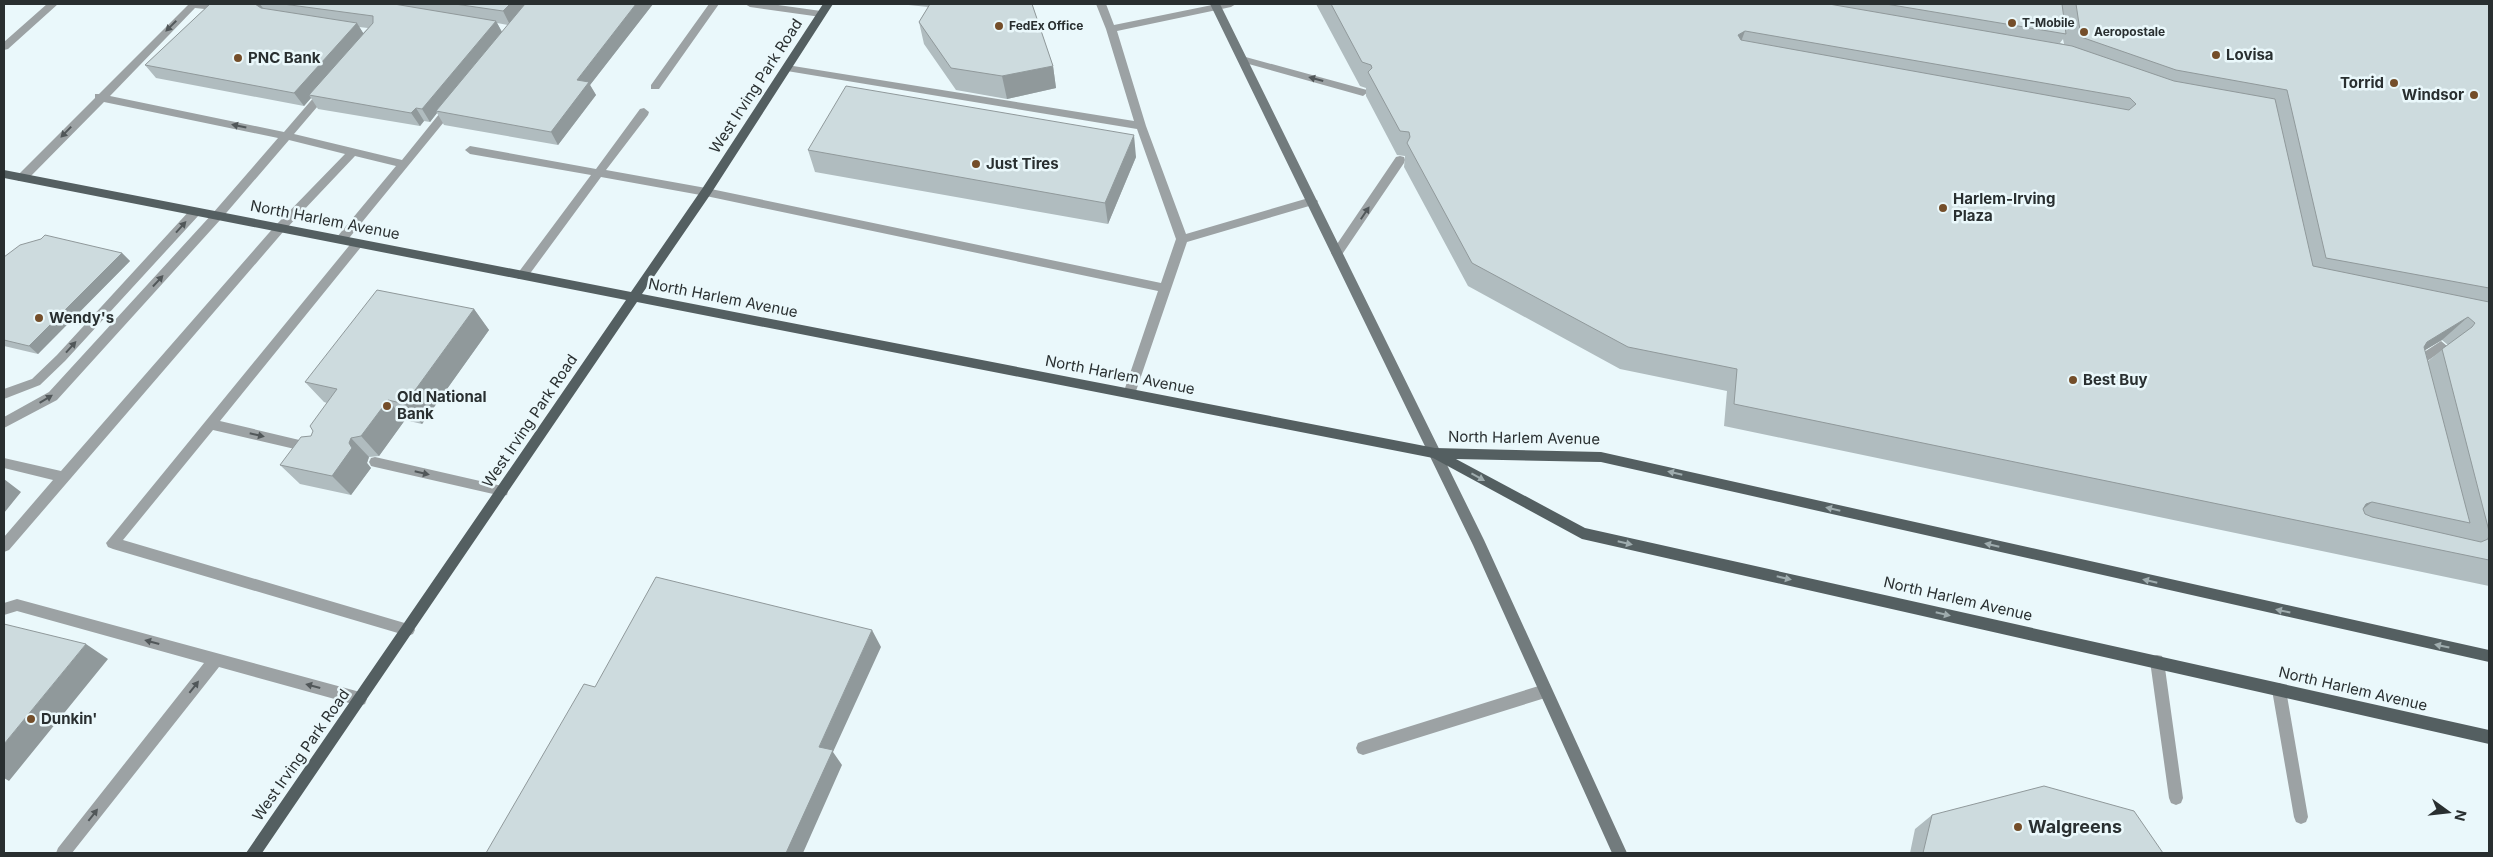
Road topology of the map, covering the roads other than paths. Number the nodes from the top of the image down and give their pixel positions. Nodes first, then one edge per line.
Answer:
1 (53, 4) edge
2 (714, 4) edge
3 (750, 4) edge
4 (828, 4) edge
5 (1101, 4) edge
6 (1231, 4) edge
7 (1216, 5) edge
8 (229, 9) edge
9 (821, 14) junction
10 (1111, 29) junction
11 (4, 47) edge
12 (1242, 59) junction
13 (787, 68) junction
14 (331, 84) edge
15 (655, 87) dead end
16 (1363, 92) edge
17 (99, 97) junction
18 (459, 97) edge
19 (644, 112) dead end
20 (1141, 126) junction
21 (287, 136) junction
22 (470, 150) dead end
23 (353, 152) junction
24 (1400, 160) edge
25 (404, 164) junction
26 (597, 172) junction
27 (4, 174) edge
28 (22, 178) junction
29 (706, 192) junction
30 (1312, 201) junction
31 (195, 212) junction
32 (217, 216) junction
33 (280, 229) junction
34 (1182, 239) junction
35 (340, 240) junction
36 (356, 244) junction
37 (1338, 253) junction
38 (522, 276) junction
39 (1165, 288) junction
40 (634, 298) junction
41 (2441, 346) edge
42 (2410, 379) edge
43 (4, 394) edge
44 (1129, 394) junction
45 (4, 423) edge
46 (210, 424) junction
47 (324, 451) edge
48 (1436, 454) junction
49 (375, 462) dead end
50 (4, 464) edge
51 (64, 477) junction
52 (502, 491) junction
53 (4, 546) edge
54 (4, 609) edge
55 (408, 630) junction
56 (2489, 656) edge
57 (216, 659) junction
58 (2157, 662) junction
59 (2279, 690) junction
60 (1545, 691) junction
61 (360, 698) junction
62 (2489, 737) edge
63 (1363, 748) dead end
64 (2176, 798) dead end
65 (2302, 817) dead end
66 (63, 853) edge
67 (254, 853) edge
68 (1620, 853) edge

1 - 11 lane
2 - 15 lane
3 - 9 lane
4 - 9 main road, West Irving Park Road
5 - 10 lane
6 - 7 lane
7 - 10 lane
7 - 12 main road
8 -> 17 lane
9 - 13 main road, West Irving Park Road
10 - 20 lane
16 -> 12 lane
12 - 30 main road
13 - 20 lane
13 - 29 main road, West Irving Park Road
14 - 21 lane
21 -> 17 lane
17 -> 28 lane
18 - 25 lane
19 - 26 lane
20 - 34 lane
21 - 23 lane
21 - 32 lane
22 - 26 lane
23 - 25 lane
23 - 33 lane
37 -> 24 lane
25 - 35 lane
26 - 29 lane
26 - 38 lane
27 - 28 main road, North Harlem Avenue
28 - 31 main road, North Harlem Avenue
29 - 39 lane
29 - 40 main road, West Irving Park Road
30 - 34 lane
30 - 37 main road
31 - 32 main road, North Harlem Avenue
43 -> 31 lane
32 - 33 main road, North Harlem Avenue
45 -> 32 lane
33 - 35 main road, North Harlem Avenue
33 - 51 lane
34 - 39 lane
35 - 36 main road, North Harlem Avenue
36 - 38 main road, North Harlem Avenue
36 - 46 lane
37 - 48 main road
38 - 40 main road, North Harlem Avenue
39 - 44 lane
40 - 44 main road, North Harlem Avenue
40 - 52 main road, West Irving Park Road
41 - 42 lane
44 - 48 main road, North Harlem Avenue
46 -> 47 lane
46 - 55 lane
56 -> 48 main road, North Harlem Avenue
48 -> 58 main road, North Harlem Avenue
48 - 60 main road
49 -> 52 lane
50 - 51 lane
51 - 53 lane
52 - 55 main road, West Irving Park Road
57 -> 54 lane
55 - 61 main road, West Irving Park Road
61 -> 57 lane
66 -> 57 lane
58 - 59 main road, North Harlem Avenue
58 - 64 lane
59 - 62 main road, North Harlem Avenue
59 - 65 lane
60 - 63 lane
60 - 68 main road
61 - 67 main road, West Irving Park Road

